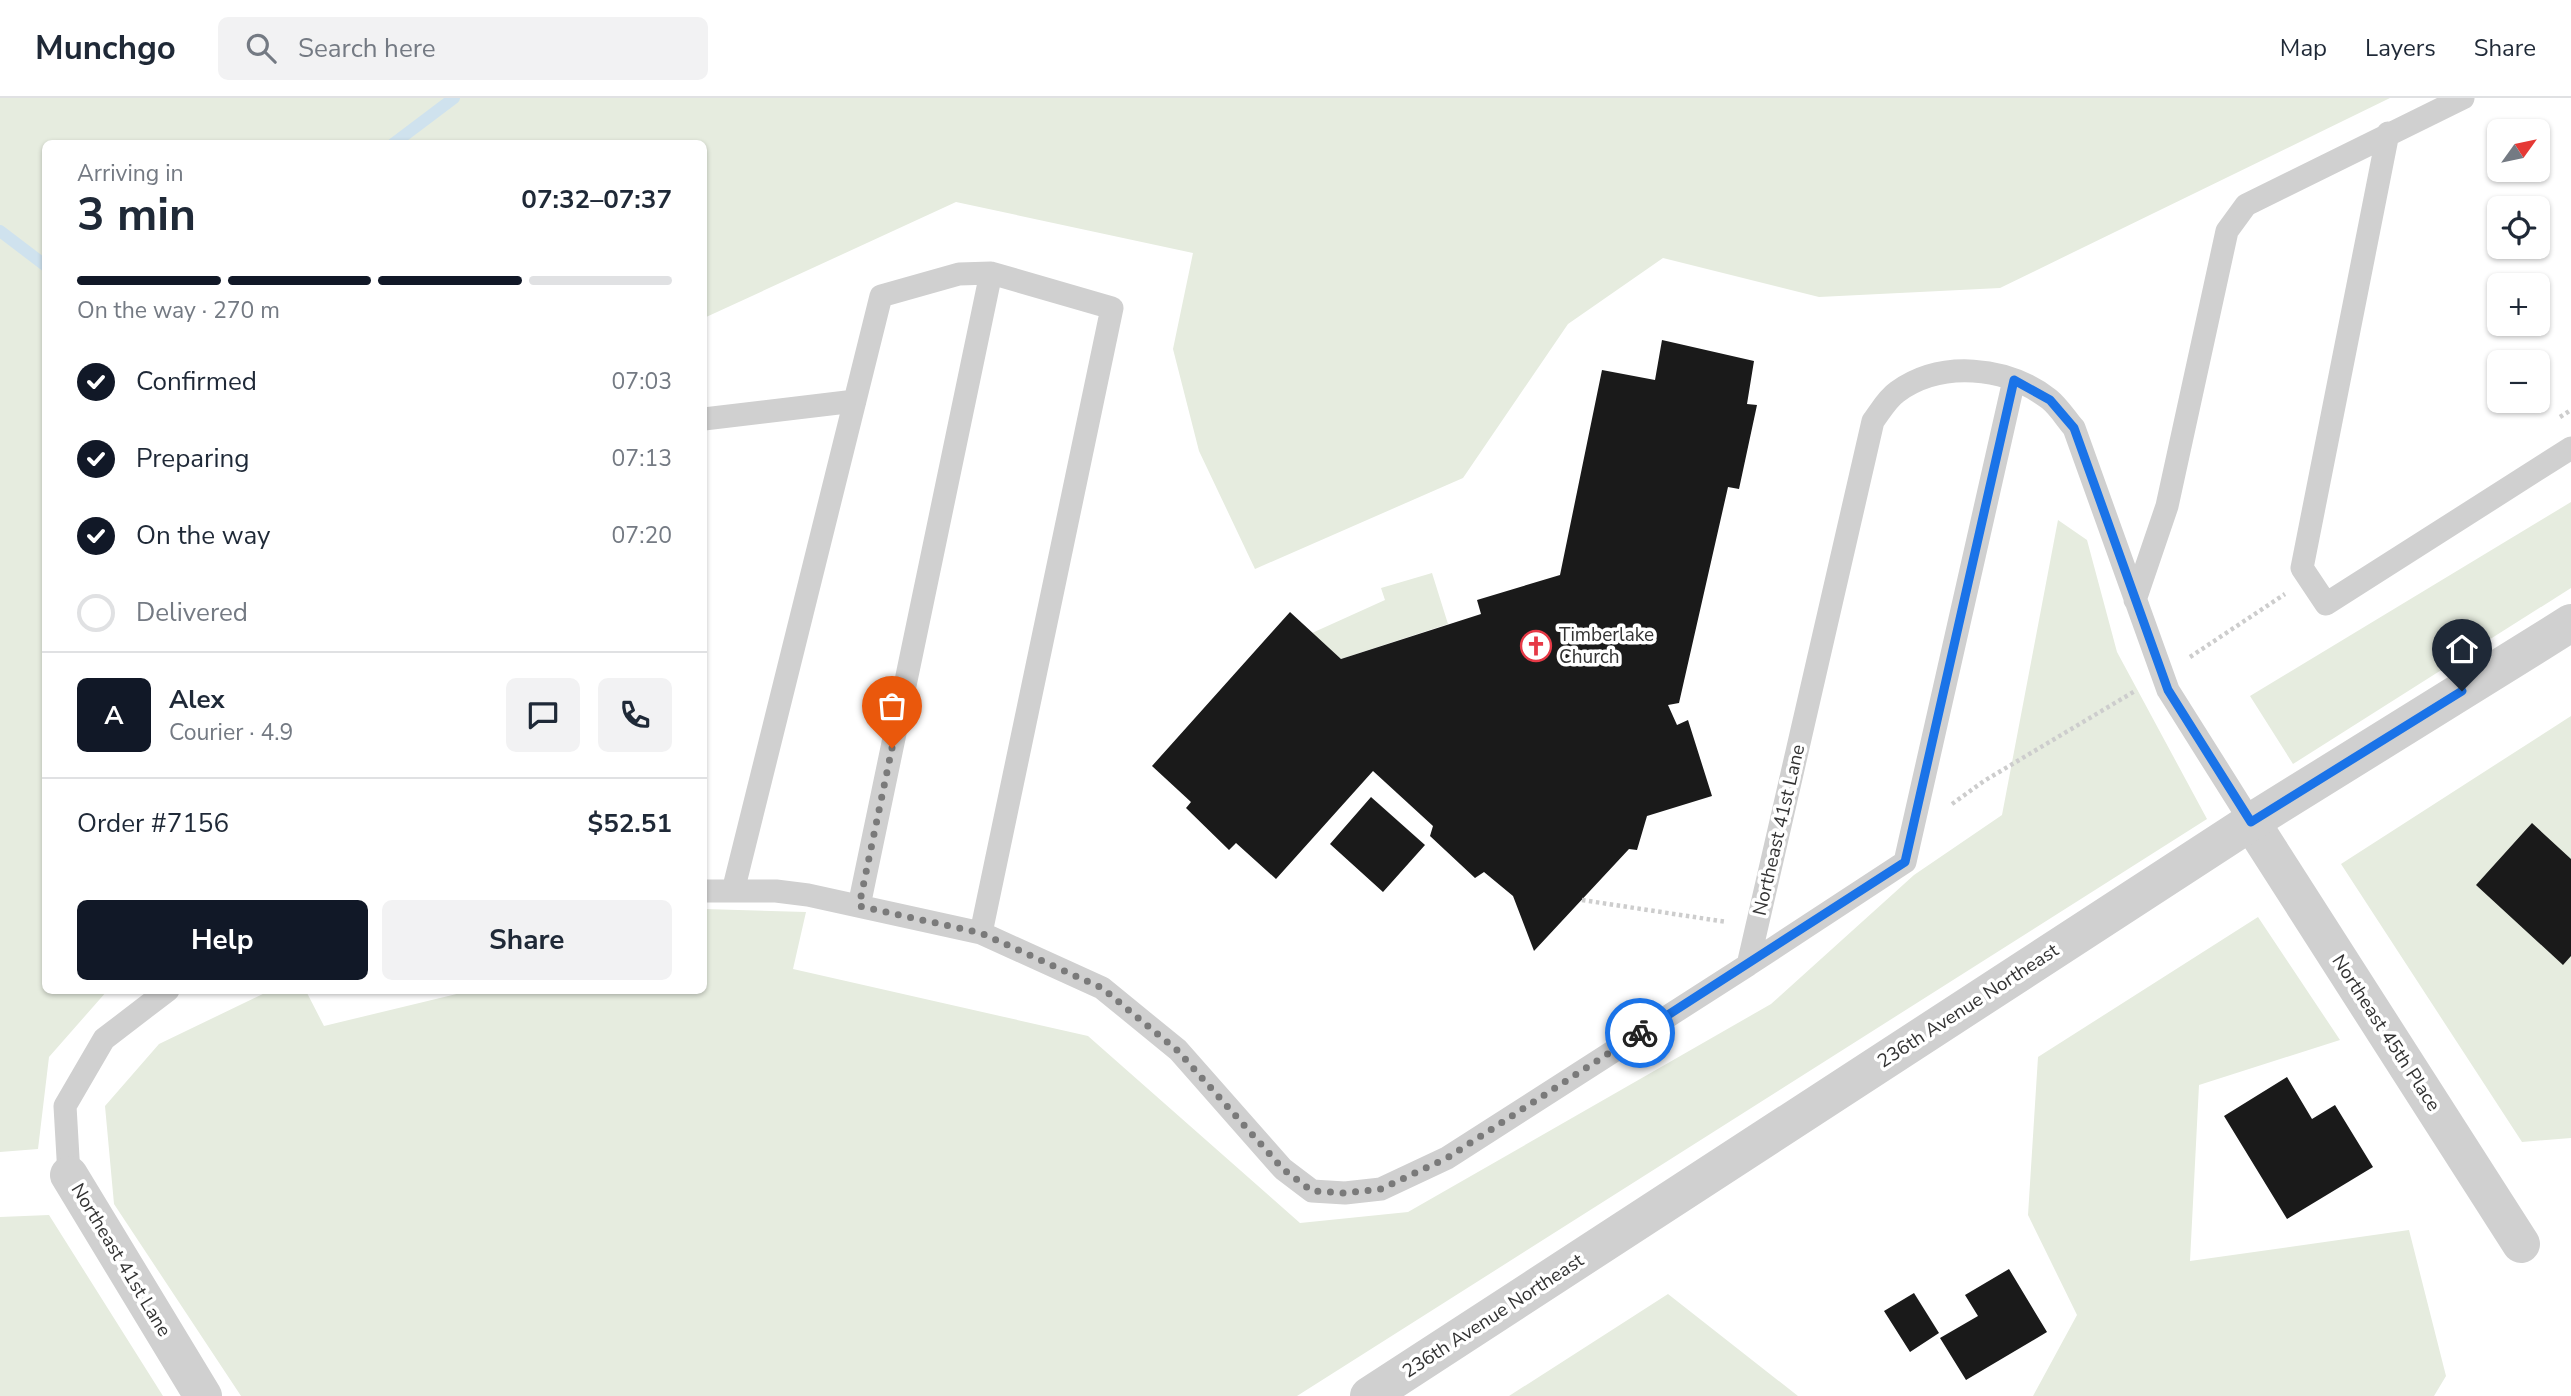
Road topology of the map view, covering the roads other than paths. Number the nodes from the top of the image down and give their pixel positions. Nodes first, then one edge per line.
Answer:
1 (2463, 98) edge
2 (2388, 133) junction
3 (991, 273) junction
4 (2014, 380) junction
5 (855, 401) junction
6 (707, 420) edge
7 (2571, 448) edge
8 (2135, 600) junction
9 (2571, 623) edge
10 (2251, 822) junction
11 (707, 891) edge
12 (733, 891) junction
13 (859, 906) junction
14 (981, 933) junction
15 (1748, 964) junction
16 (163, 994) edge
17 (69, 1175) joint
18 (2521, 1244) dead end
19 (203, 1396) edge
20 (1369, 1396) edge

1 - 2 lane
2 - 7 lane
2 - 8 lane
3 - 5 lane
3 - 13 lane
3 - 14 lane
4 - 8 lane, Northeast 41st Lane
4 - 15 lane
4 - 15 lane, Northeast 41st Lane
5 - 6 lane
5 - 12 lane
8 - 10 lane, Northeast 41st Lane
9 - 10 street, 236th Avenue Northeast
10 - 18 street, Northeast 45th Place
10 - 20 street, 236th Avenue Northeast
11 - 12 lane
12 - 13 lane
13 - 14 lane
14 - 15 lane
16 - 17 lane, Northeast 41st Lane
17 - 19 street, Northeast 41st Lane

